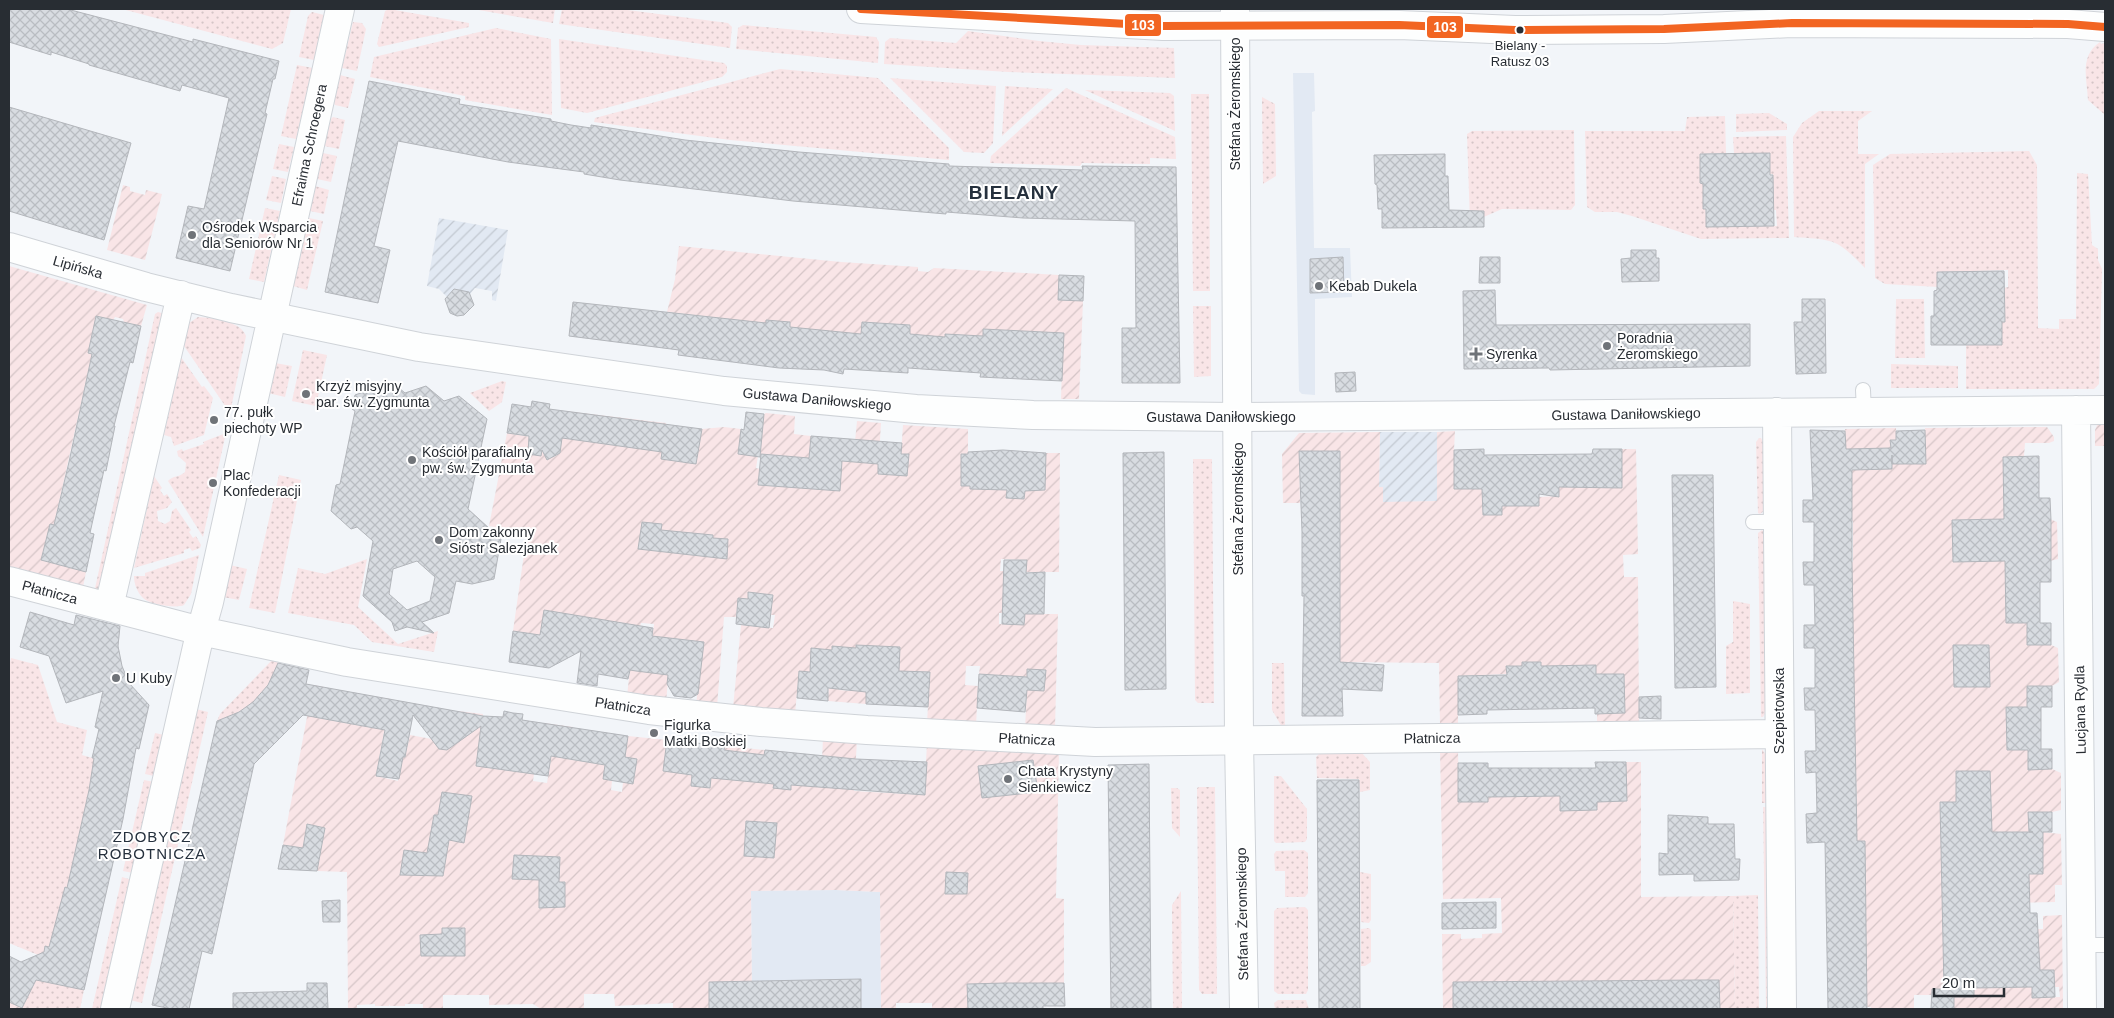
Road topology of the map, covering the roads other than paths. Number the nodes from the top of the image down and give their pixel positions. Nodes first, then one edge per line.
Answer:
1 (340, 9) edge
2 (861, 9) edge
3 (1853, 16) edge
4 (1235, 18) edge
5 (2105, 27) edge
6 (9, 247) edge
7 (181, 296) junction
8 (271, 317) junction
9 (2076, 410) junction
10 (2105, 410) edge
11 (1777, 412) junction
12 (1238, 418) junction
13 (9, 581) edge
14 (100, 605) junction
15 (201, 630) junction
16 (1779, 734) junction
17 (1239, 740) junction
18 (2094, 945) edge
19 (116, 1009) edge
20 (1244, 1009) edge
21 (1782, 1009) edge
22 (2082, 1009) edge

1 - 8 street, Efraima Schroegera
2 - 4 street
3 - 4 street
3 - 5 street
4 - 12 street, Stefana Żeromskiego
6 - 7 street, Lipińska
7 - 8 street
7 - 14 street
8 - 12 street, Gustawa Daniłowskiego
8 - 15 street
9 - 10 street, Gustawa Daniłowskiego
9 - 11 street, Gustawa Daniłowskiego
9 - 18 street, Lucjana Rydla
11 - 12 street, Gustawa Daniłowskiego
11 - 16 street, Szepietowska
12 - 17 street, Stefana Żeromskiego
13 - 14 street, Płatnicza
14 - 15 street
15 - 17 street, Płatnicza
15 - 19 street
16 - 17 street, Płatnicza
16 - 21 street, Szepietowska
17 - 20 street, Stefana Żeromskiego
18 - 22 street, Lucjana Rydla

